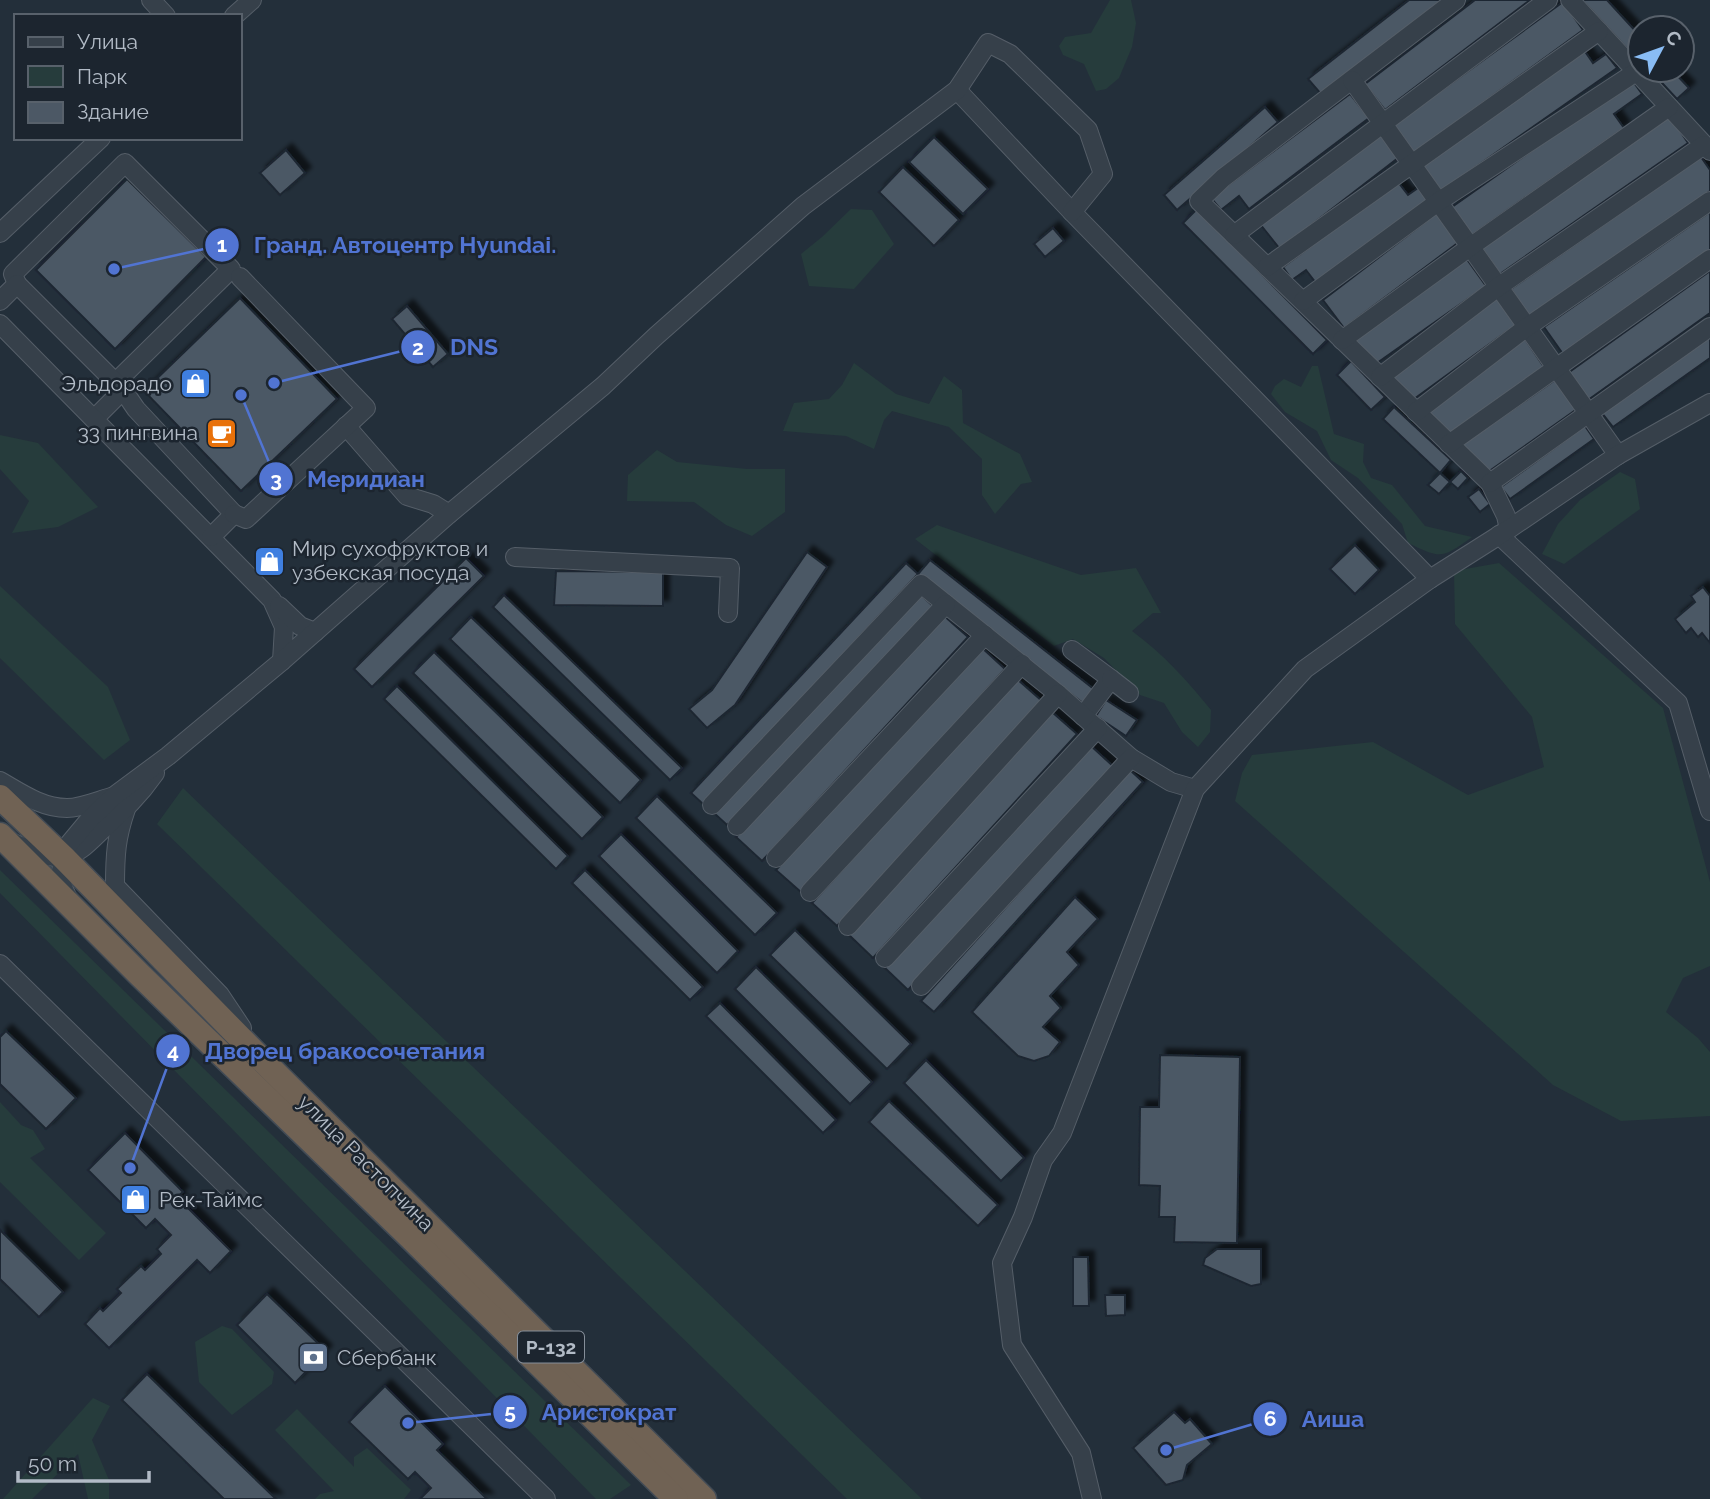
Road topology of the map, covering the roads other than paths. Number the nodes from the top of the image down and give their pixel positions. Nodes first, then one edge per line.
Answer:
1 (152, 0) edge
2 (252, 0) edge
3 (1456, 0) edge
4 (1548, 0) edge
5 (1570, 0) edge
6 (164, 14) edge
7 (236, 14) edge
8 (1599, 31) junction
9 (1626, 61) edge
10 (1352, 79) junction
11 (1626, 79) edge
12 (1647, 84) edge
13 (957, 90) junction
14 (1669, 107) junction
15 (1382, 122) junction
16 (99, 140) edge
17 (1707, 148) edge
18 (1411, 163) junction
19 (1710, 201) edge
20 (1438, 202) junction
21 (1072, 212) junction
22 (0, 233) edge
23 (1234, 234) junction
24 (1470, 247) junction
25 (1710, 259) edge
26 (1267, 267) junction
27 (240, 277) dead end
28 (17, 284) junction
29 (1498, 286) junction
30 (0, 301) edge
31 (1303, 302) junction
32 (0, 324) edge
33 (1527, 327) junction
34 (1710, 327) edge
35 (1342, 340) junction
36 (1556, 369) junction
37 (1380, 377) junction
38 (119, 386) junction
39 (1710, 403) edge
40 (1416, 412) junction
41 (1588, 413) junction
42 (94, 419) junction
43 (346, 426) junction
44 (1449, 444) junction
45 (1618, 455) junction
46 (1489, 484) junction
47 (234, 514) junction
48 (449, 514) junction
49 (1504, 532) junction
50 (211, 537) junction
51 (515, 557) dead end
52 (1430, 579) junction
53 (272, 600) junction
54 (946, 604) junction
55 (728, 614) dead end
56 (315, 632) junction
57 (985, 635) junction
58 (1072, 650) dead end
59 (282, 661) junction
60 (1022, 664) junction
61 (1111, 679) junction
62 (1129, 693) dead end
63 (1058, 694) junction
64 (1083, 716) junction
65 (1098, 728) junction
66 (1131, 758) junction
67 (0, 781) edge
68 (1195, 789) junction
69 (0, 797) edge
70 (120, 803) junction
71 (712, 805) dead end
72 (1710, 811) edge
73 (737, 825) dead end
74 (2, 837) edge
75 (63, 857) junction
76 (776, 858) dead end
77 (106, 888) junction
78 (810, 892) dead end
79 (79, 913) junction
80 (848, 926) dead end
81 (885, 958) dead end
82 (0, 964) edge
83 (922, 986) dead end
84 (546, 1499) edge
85 (676, 1499) edge
86 (704, 1499) edge
87 (1093, 1499) edge

1 - 6 street
2 - 7 street
3 - 10 street
4 - 15 street
5 - 8 street
8 - 9 street
8 - 18 street
10 - 15 street
10 - 23 street
11 - 20 street
12 - 14 street
13 - 21 street
13 - 21 street
13 - 48 street
14 - 17 street
14 - 24 street
15 - 18 street
15 - 23 street
16 - 22 street
17 - 29 street
18 - 20 street
18 - 26 street
19 - 33 street
20 - 24 street
20 - 31 street
21 - 52 street
23 - 26 street
24 - 29 street
24 - 35 street
25 - 36 street
26 - 31 street
27 - 43 street
28 - 30 street
28 - 38 street
28 - 38 street
29 - 33 street
29 - 37 street
31 - 35 street
32 - 42 street
33 - 36 street
33 - 40 street
34 - 41 street
35 - 37 street
36 - 41 street
36 - 44 street
37 - 40 street
38 - 42 street
38 - 47 street
39 - 45 street
40 - 44 street
41 - 45 street
41 - 46 street
42 - 50 street
43 - 47 street
43 - 48 street
44 - 46 street
45 - 49 street
46 - 49 street
47 - 50 street
48 - 56 street
49 - 52 street
49 - 72 street
50 - 53 street
51 - 55 street
52 - 68 street
53 - 56 street
53 - 59 street
54 - 57 street
54 - 71 street
54 - 73 street
56 - 59 street
57 - 60 street
57 - 76 street
58 - 61 street
59 - 70 street
60 - 63 street
60 - 78 street
61 - 62 street
61 - 64 street
63 - 64 street
63 - 80 street
64 - 65 street
65 - 66 street
65 - 81 street
66 - 68 street
66 - 83 street
67 - 70 street
68 - 87 street
69 - 75 highway, улица Растопчина / Р-132
70 - 75 street
70 - 77 street
74 - 75 street
74 - 79 highway, улица Растопчина / Р-132
75 - 77 highway, улица Растопчина / Р-132
75 - 79 street
77 - 79 street
77 - 86 highway, улица Растопчина / Р-132
79 - 85 highway, улица Растопчина / Р-132
82 - 84 street

